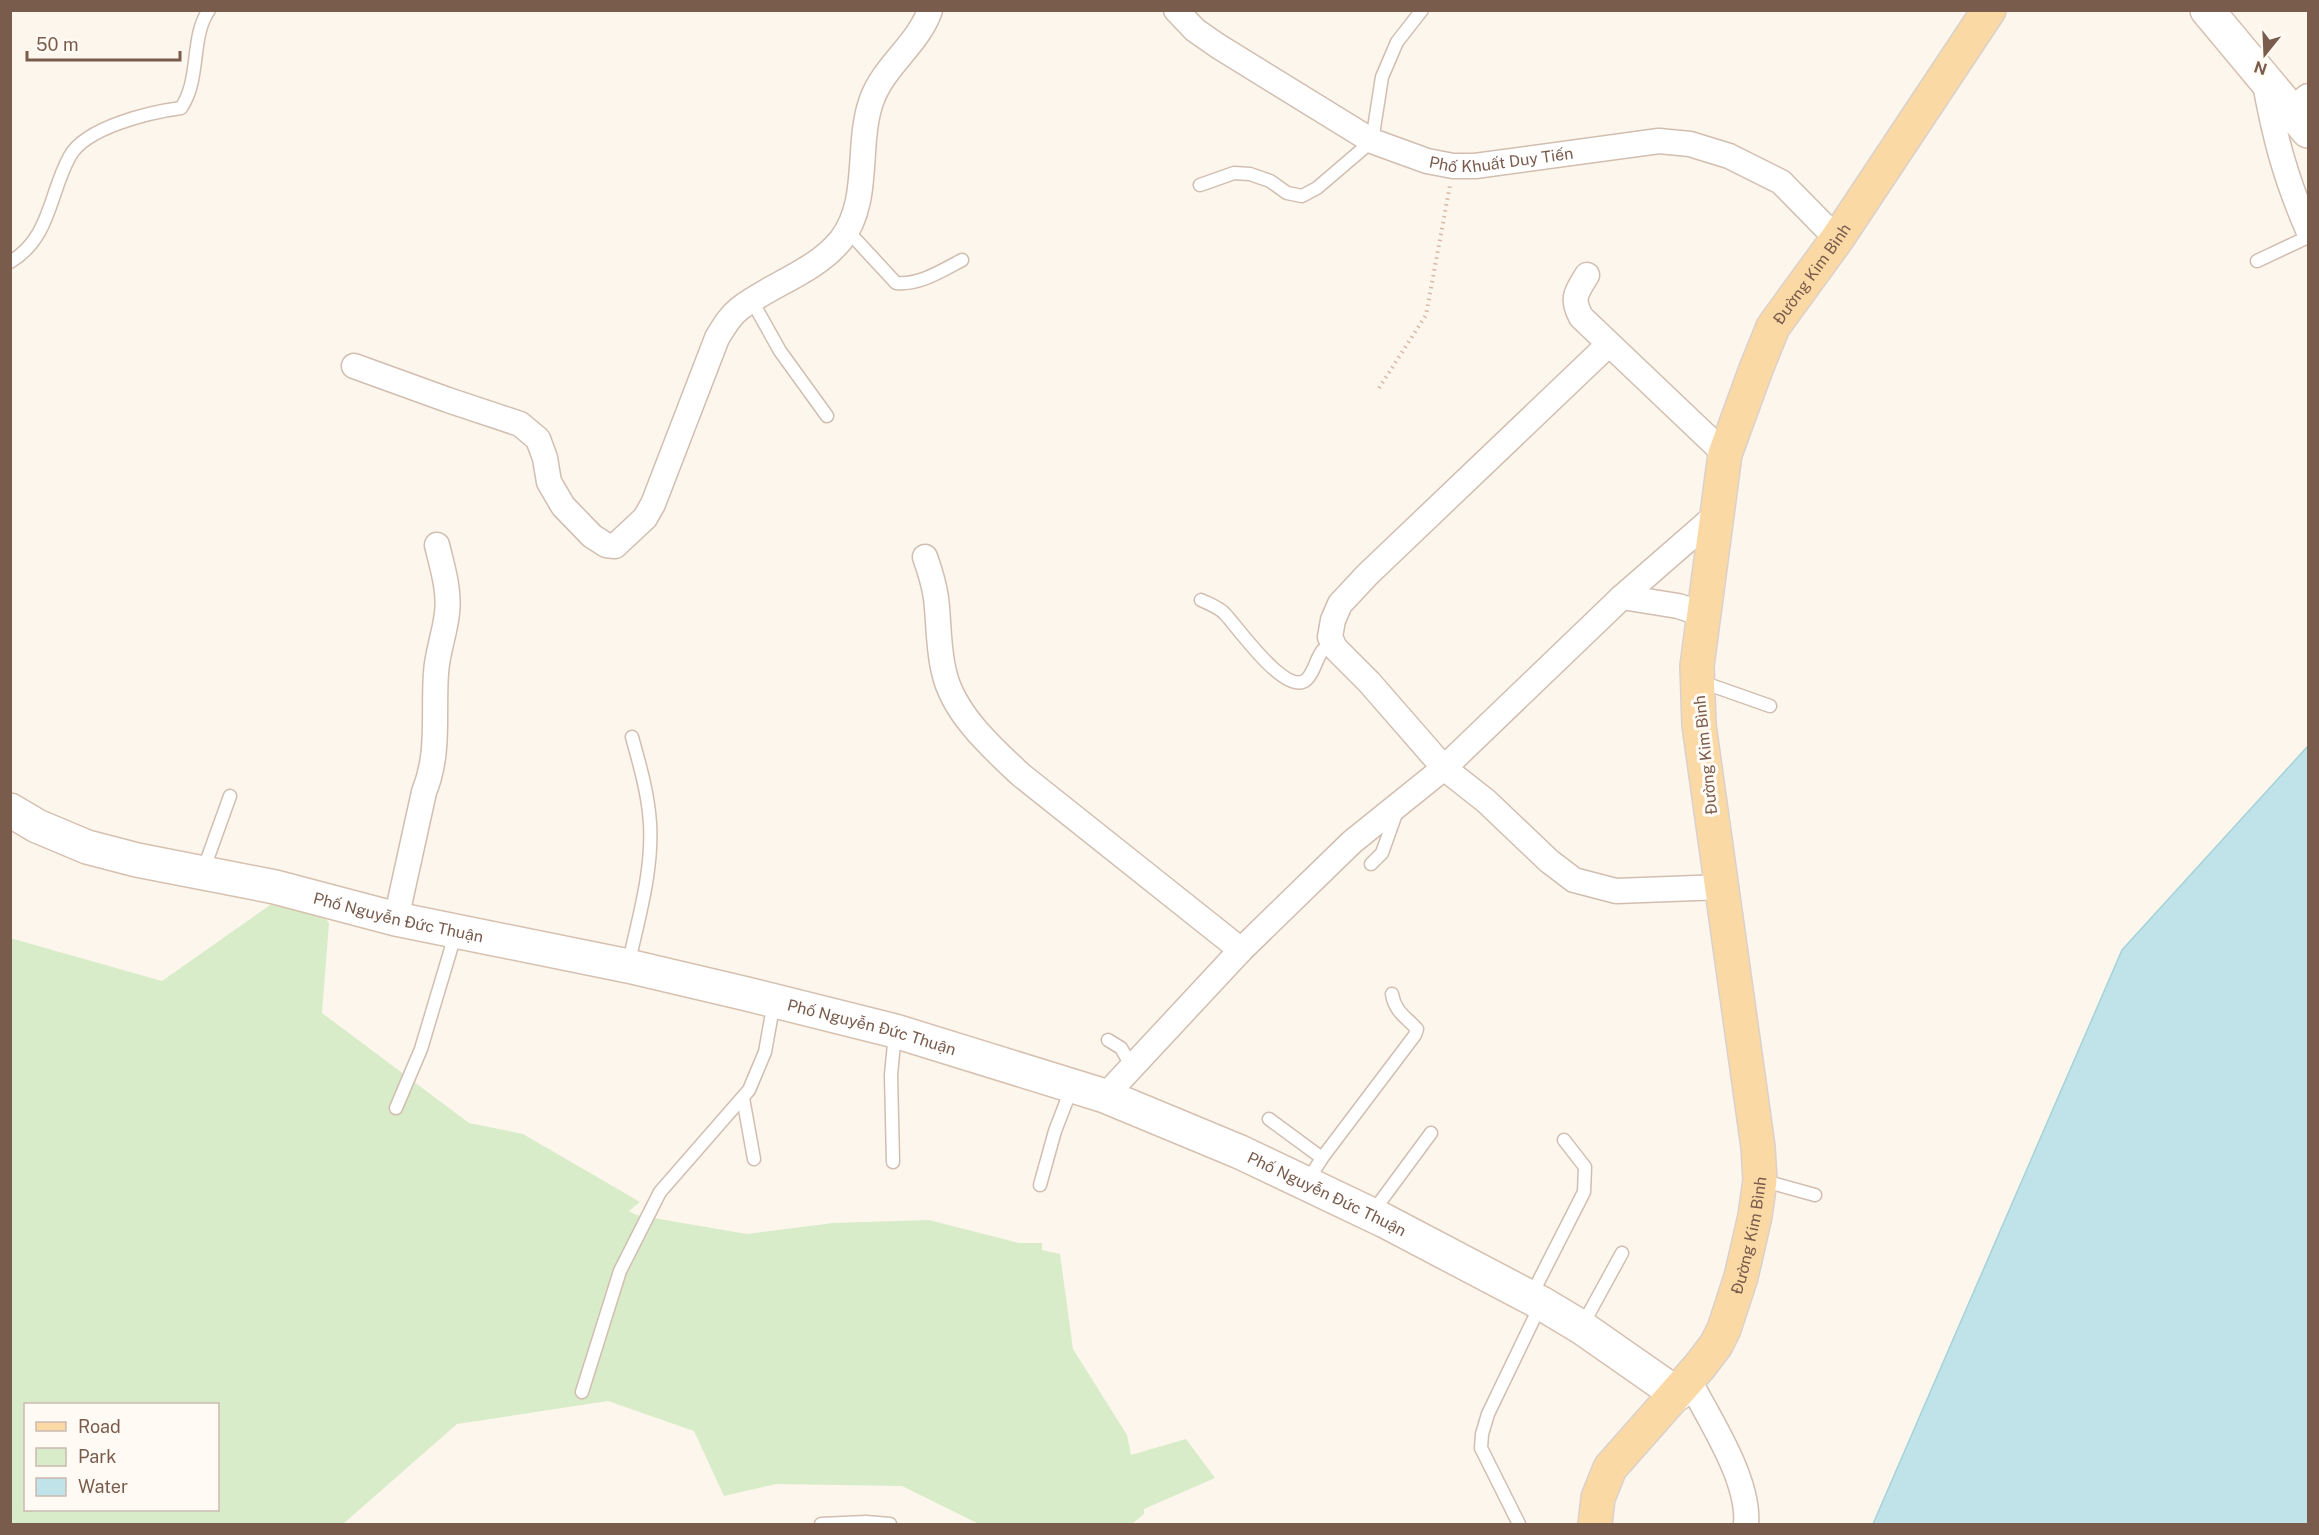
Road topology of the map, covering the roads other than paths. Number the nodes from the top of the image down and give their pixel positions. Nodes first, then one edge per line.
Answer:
1 (209, 10) edge
2 (930, 10) edge
3 (1176, 10) edge
4 (1422, 10) edge
5 (1989, 10) edge
6 (2207, 10) edge
7 (2264, 78) junction
8 (2303, 113) edge
9 (1372, 141) junction
10 (1200, 184) dead end
11 (846, 230) junction
12 (2308, 230) edge
13 (2308, 237) edge
14 (1837, 239) junction
15 (962, 260) dead end
16 (2257, 261) dead end
17 (10, 262) edge
18 (1587, 275) dead end
19 (752, 301) junction
20 (1609, 344) junction
21 (354, 366) dead end
22 (827, 416) dead end
23 (1725, 454) junction
24 (1716, 515) junction
25 (437, 545) dead end
26 (925, 557) dead end
27 (1622, 597) junction
28 (1201, 600) dead end
29 (1703, 614) junction
30 (1335, 648) junction
31 (1698, 680) junction
32 (1770, 706) dead end
33 (632, 737) dead end
34 (1444, 768) junction
35 (230, 796) dead end
36 (1399, 804) junction
37 (10, 810) edge
38 (1371, 864) dead end
39 (202, 872) junction
40 (1723, 887) junction
41 (396, 919) junction
42 (457, 931) junction
43 (1241, 950) junction
44 (628, 966) junction
45 (1392, 994) dead end
46 (774, 1001) junction
47 (895, 1031) junction
48 (1108, 1040) dead end
49 (1132, 1067) junction
50 (1072, 1086) junction
51 (1105, 1096) junction
52 (743, 1098) junction
53 (396, 1108) dead end
54 (1269, 1119) dead end
55 (1431, 1133) dead end
56 (1564, 1140) dead end
57 (754, 1160) dead end
58 (893, 1162) dead end
59 (1314, 1170) junction
60 (1760, 1180) junction
61 (1040, 1185) dead end
62 (1815, 1195) dead end
63 (1371, 1214) junction
64 (1623, 1253) dead end
65 (1536, 1300) junction
66 (1581, 1327) junction
67 (1683, 1387) junction
68 (582, 1392) dead end
69 (821, 1524) edge
70 (891, 1524) edge
71 (1519, 1524) edge
72 (1594, 1524) edge
73 (1746, 1524) edge

1 - 17 lane
2 - 11 street
3 - 9 street, Phố Khuất Duy Tiến
4 - 9 lane
5 - 14 main road, Đường Kim Bình
6 - 7 street
7 - 8 street
7 - 12 street
9 - 10 lane
9 - 14 street, Phố Khuất Duy Tiến
11 - 15 lane
11 - 19 street
13 - 16 lane
14 - 23 main road, Đường Kim Bình
18 - 20 street
19 - 21 street
19 - 22 lane
20 - 23 street
20 - 30 street
23 - 24 main road, Đường Kim Bình
24 - 27 street
24 - 29 main road, Đường Kim Bình
25 - 41 street
26 - 43 street
27 - 29 street
27 - 34 street
28 - 30 lane
29 - 31 main road, Đường Kim Bình
30 - 34 street
31 - 32 lane
31 - 40 main road, Đường Kim Bình
33 - 44 lane
34 - 36 street
34 - 40 street
35 - 39 lane
36 - 38 lane
36 - 43 street
37 - 39 street, Phố Nguyễn Đức Thuận
39 - 41 street, Phố Nguyễn Đức Thuận
40 - 60 main road, Đường Kim Bình
41 - 42 street, Phố Nguyễn Đức Thuận
42 - 44 street, Phố Nguyễn Đức Thuận
42 - 53 lane
43 - 49 street
44 - 46 street, Phố Nguyễn Đức Thuận
45 - 59 lane
46 - 47 street, Phố Nguyễn Đức Thuận
46 - 52 lane
47 - 50 street, Phố Nguyễn Đức Thuận
47 - 58 lane
48 - 49 lane
49 - 51 street
50 - 51 street, Phố Nguyễn Đức Thuận
50 - 61 lane
51 - 59 street, Phố Nguyễn Đức Thuận
52 - 57 lane
52 - 68 lane
54 - 59 lane
55 - 63 lane
56 - 65 lane
59 - 63 street, Phố Nguyễn Đức Thuận
60 - 62 lane
60 - 67 main road, Đường Kim Bình
63 - 65 street, Phố Nguyễn Đức Thuận
64 - 66 lane
65 - 66 street, Phố Nguyễn Đức Thuận
65 - 71 lane
66 - 67 street, Phố Nguyễn Đức Thuận
67 - 72 main road, Đường Kim Bình
67 - 73 street
69 - 70 lane

